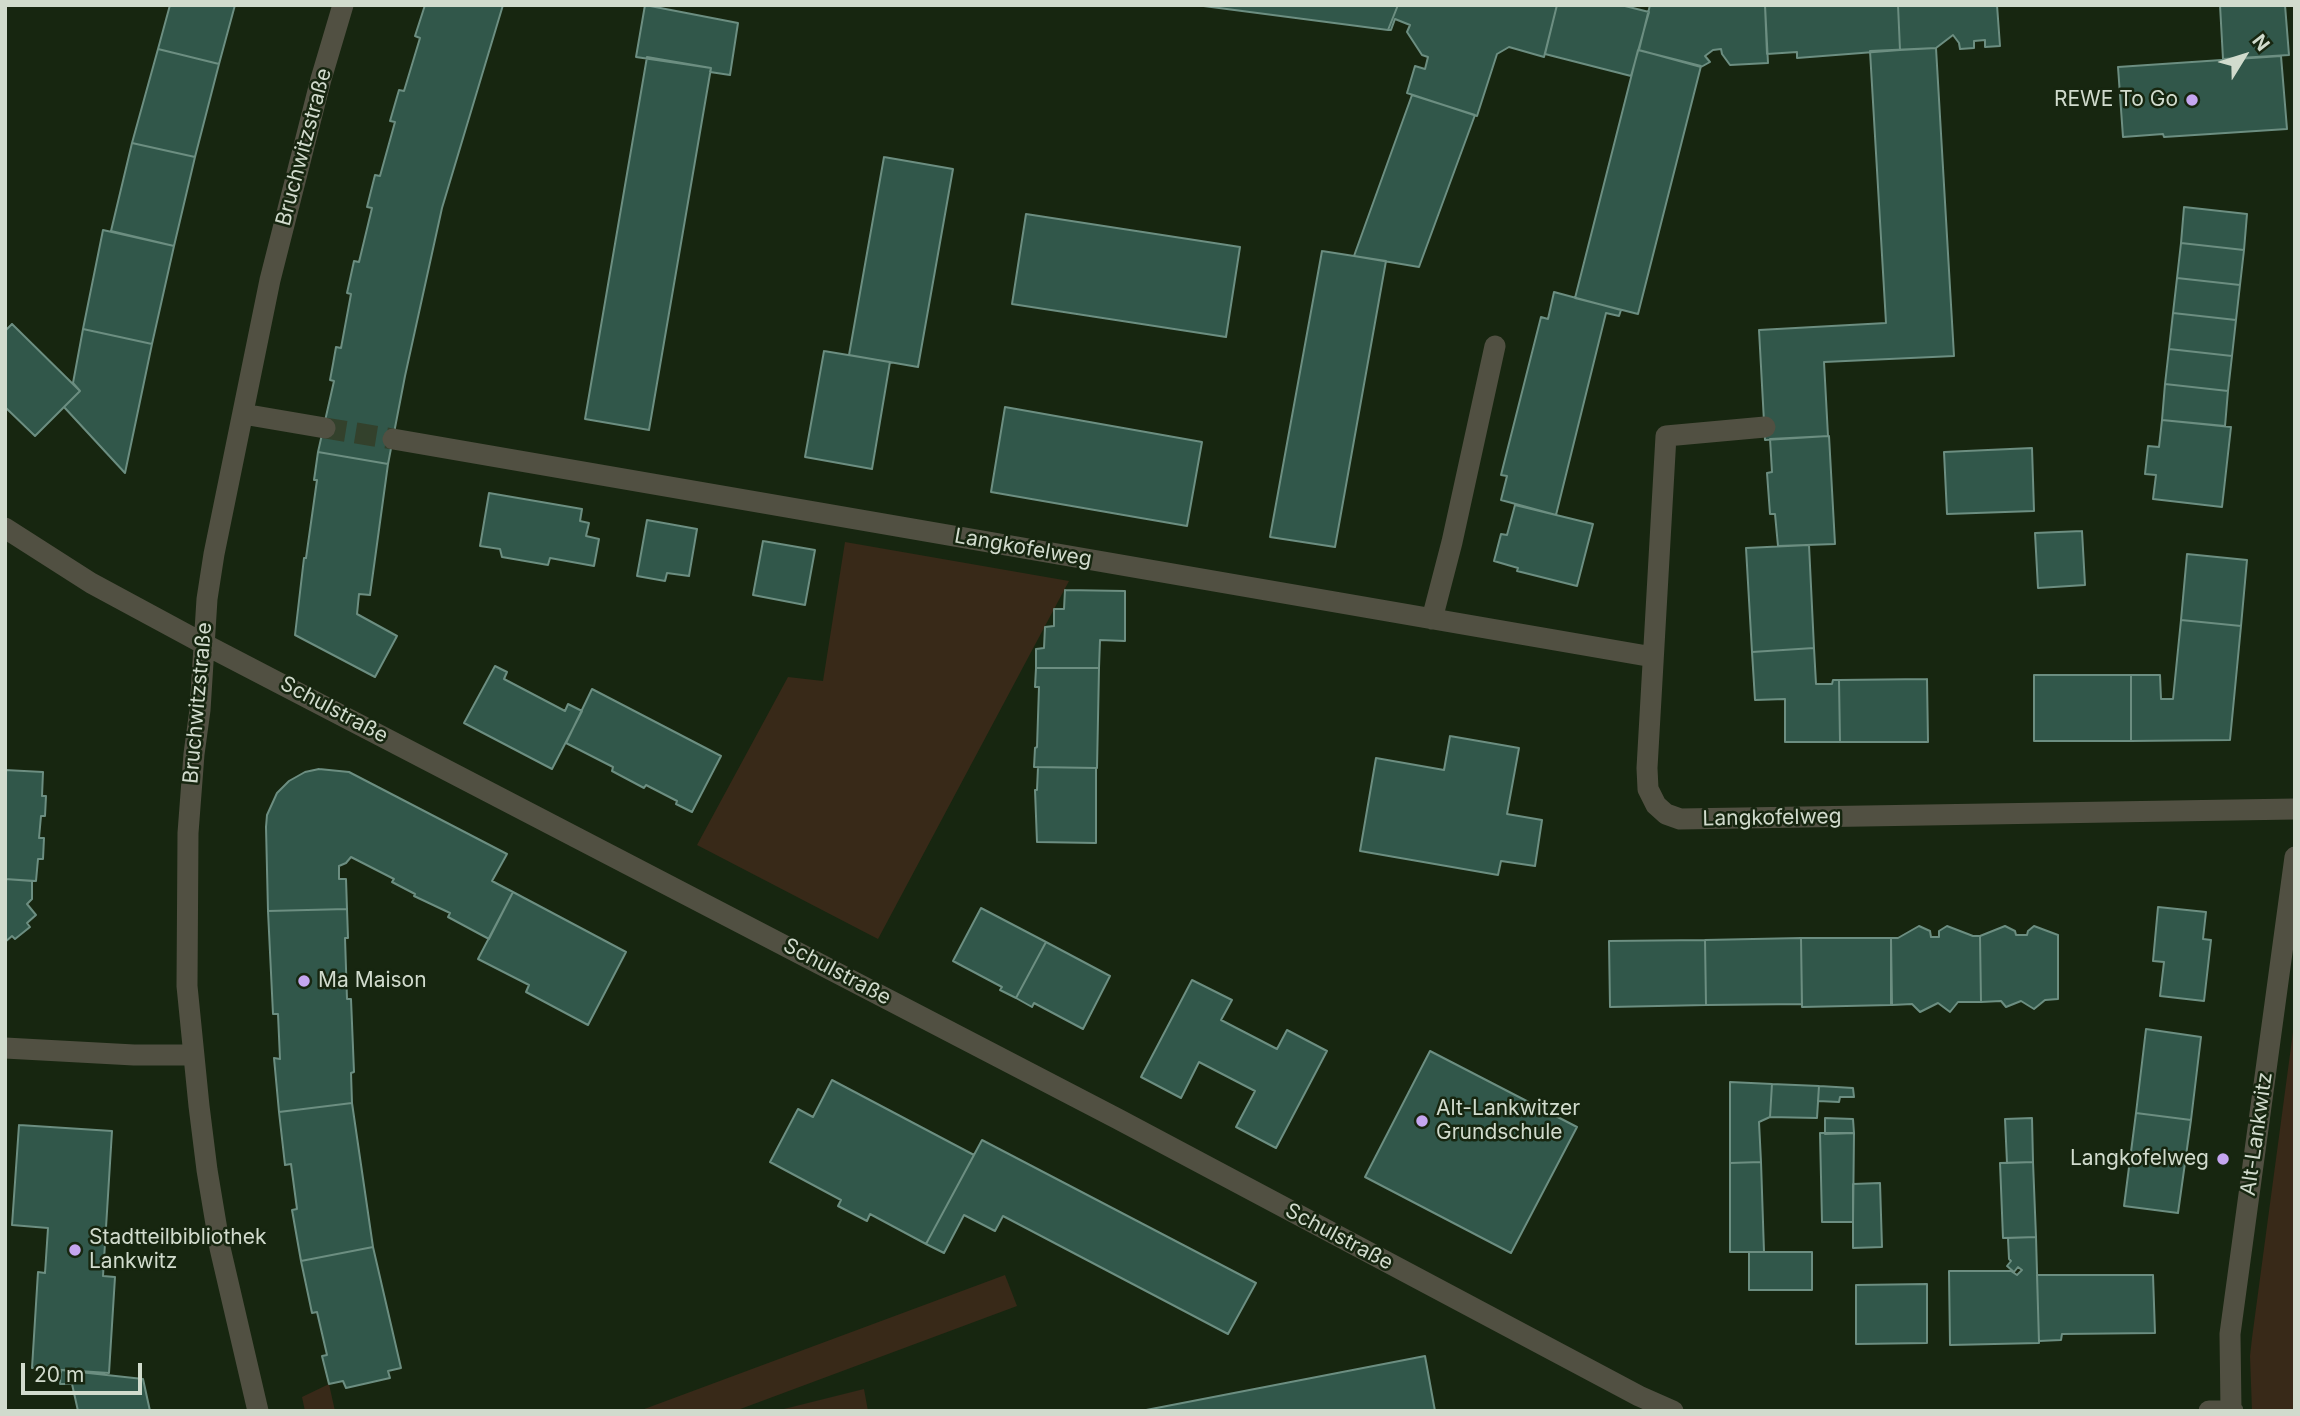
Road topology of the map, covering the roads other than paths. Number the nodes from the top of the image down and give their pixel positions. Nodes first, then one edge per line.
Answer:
1 (343, 5) edge
2 (1495, 346) dead end
3 (243, 414) junction
4 (1765, 427) dead end
5 (325, 428) tunnel mouth
6 (393, 439) tunnel mouth
7 (5, 528) edge
8 (1432, 619) junction
9 (204, 644) junction
10 (1653, 657) junction
11 (2295, 809) edge
12 (2295, 857) edge
13 (5, 1048) edge
14 (193, 1055) junction
15 (2232, 1410) edge
16 (258, 1411) edge
17 (1673, 1411) edge
18 (2209, 1411) edge

1 - 3 street, Bruchwitzstraße
2 - 8 street
3 - 5 street
3 - 9 street, Bruchwitzstraße
4 - 10 street, Langkofelweg
6 - 8 street, Langkofelweg
7 - 9 street, Schulstraße
8 - 10 street, Langkofelweg
9 - 14 street, Bruchwitzstraße
9 - 17 street, Schulstraße
10 - 11 street, Langkofelweg
12 - 15 street, Alt-Lankwitz
13 - 14 street
14 - 16 street, Bruchwitzstraße
15 - 18 street

